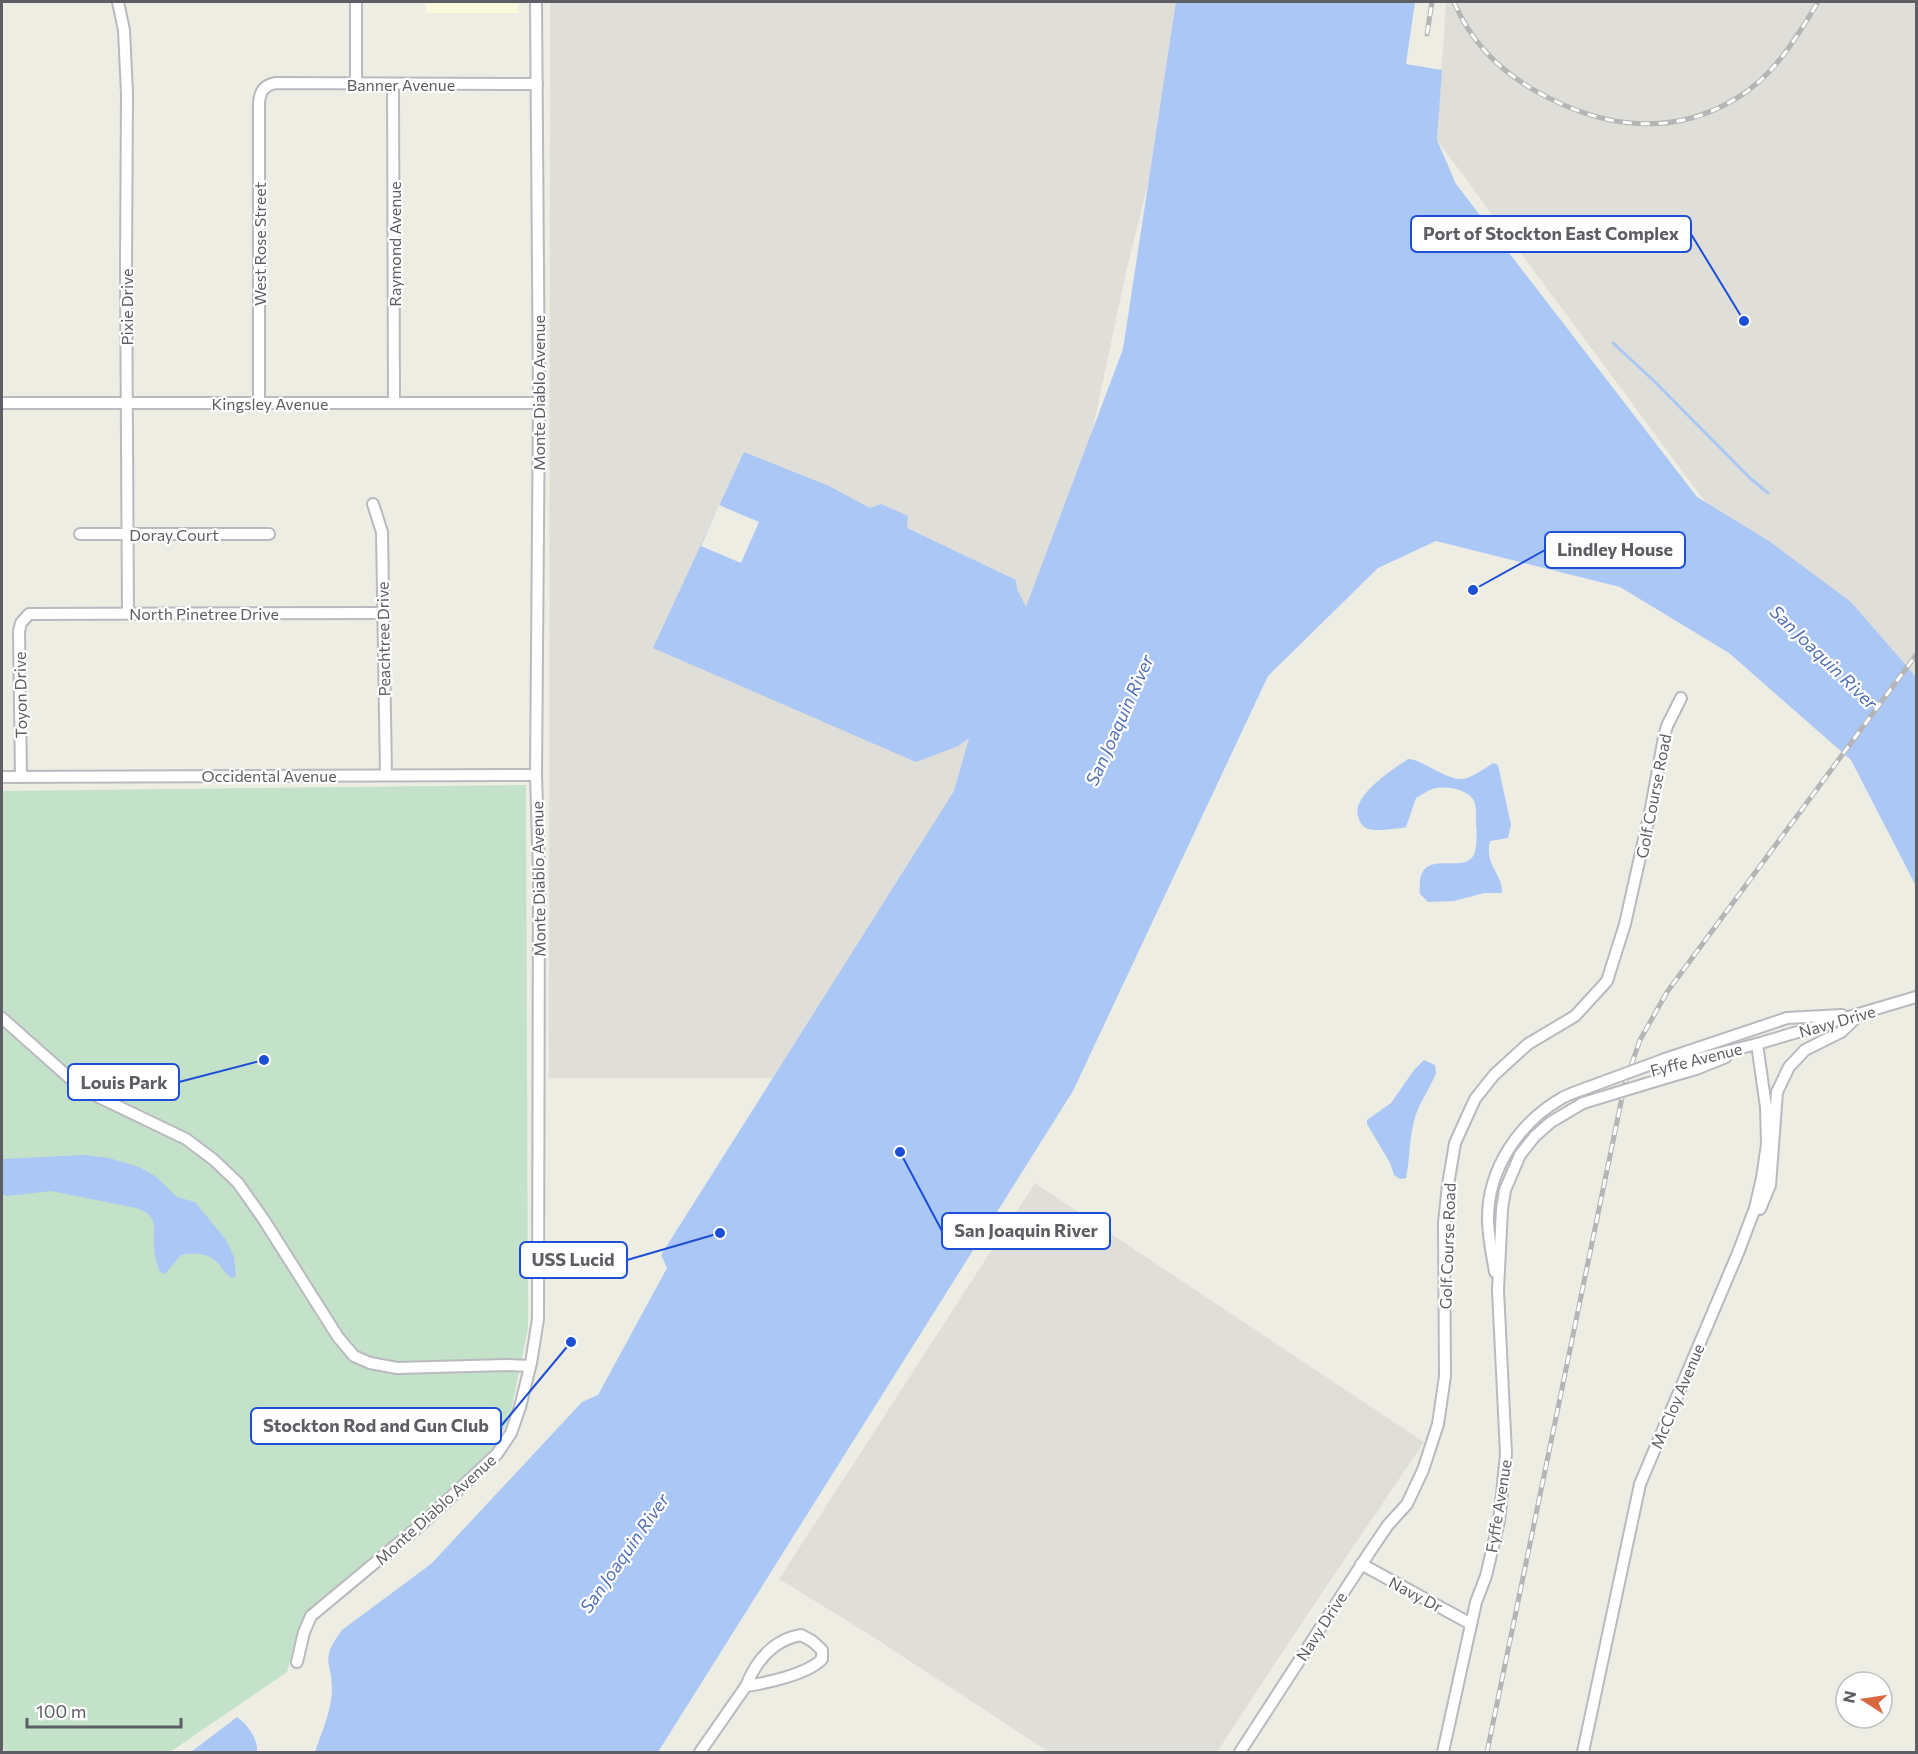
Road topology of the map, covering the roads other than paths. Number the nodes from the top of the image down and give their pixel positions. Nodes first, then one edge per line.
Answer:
1 (118, 2) edge
2 (356, 2) edge
3 (536, 2) edge
4 (356, 84) junction
5 (393, 84) junction
6 (537, 84) junction
7 (266, 86) joint
8 (2, 403) edge
9 (260, 403) junction
10 (394, 403) junction
11 (539, 403) junction
12 (127, 404) junction
13 (373, 504) dead end
14 (80, 534) dead end
15 (269, 534) dead end
16 (127, 535) junction
17 (128, 613) junction
18 (382, 613) junction
19 (26, 616) joint
20 (1681, 698) dead end
21 (386, 775) junction
22 (536, 775) junction
23 (2, 777) edge
24 (21, 777) junction
25 (1917, 997) edge
26 (1860, 1014) junction
27 (2, 1018) edge
28 (1757, 1044) junction
29 (1664, 1063) junction
30 (1738, 1253) junction
31 (1498, 1290) junction
32 (530, 1366) junction
33 (1407, 1504) joint
34 (1361, 1564) junction
35 (1471, 1624) junction
36 (297, 1662) dead end
37 (746, 1686) junction
38 (700, 1752) edge
39 (1240, 1752) edge
40 (1443, 1752) edge
41 (1583, 1752) edge

1 - 12 street, Pixie Drive
2 - 4 street
3 - 6 street, Monte Diablo Avenue
4 - 5 street, Banner Avenue
4 - 7 street, Banner Avenue
5 - 6 street, Banner Avenue
5 - 10 street, Raymond Avenue
6 - 11 street, Monte Diablo Avenue
7 - 9 street, West Rose Street
8 - 12 street, Kingsley Avenue
9 - 10 street, Kingsley Avenue
9 - 12 street, Kingsley Avenue
10 - 11 street, Kingsley Avenue
11 - 22 street, Monte Diablo Avenue
12 - 16 street, Pixie Drive
13 - 18 street, Peachtree Drive
14 - 16 street, Doray Court
15 - 16 street, Doray Court
16 - 17 street, Pixie Drive
17 - 18 street, North Pinetree Drive
17 - 19 street, North Pinetree Drive
18 - 21 street, Peachtree Drive
19 - 24 street, Toyon Drive
20 - 33 street, Golf Course Road
21 - 22 street, Occidental Avenue
21 - 24 street, Occidental Avenue
22 - 32 street, Monte Diablo Avenue
23 - 24 street, Occidental Avenue
25 - 26 street, Navy Drive
26 - 28 street, Navy Drive
26 - 29 street
26 - 30 street
27 - 32 street
28 - 29 street, Fyffe Avenue
28 - 30 street, McCloy Avenue
28 - 31 street, Fyffe Avenue, bridge
29 - 31 street, Fyffe Avenue, bridge
30 - 41 street, McCloy Avenue
31 - 35 street, Fyffe Avenue
32 - 36 street, Monte Diablo Avenue
33 - 34 street, Navy Drive
34 - 35 street, Navy Dr
34 - 39 street, Navy Drive
35 - 40 street, Fyffe Avenue
37 - 37 street
37 - 38 street

